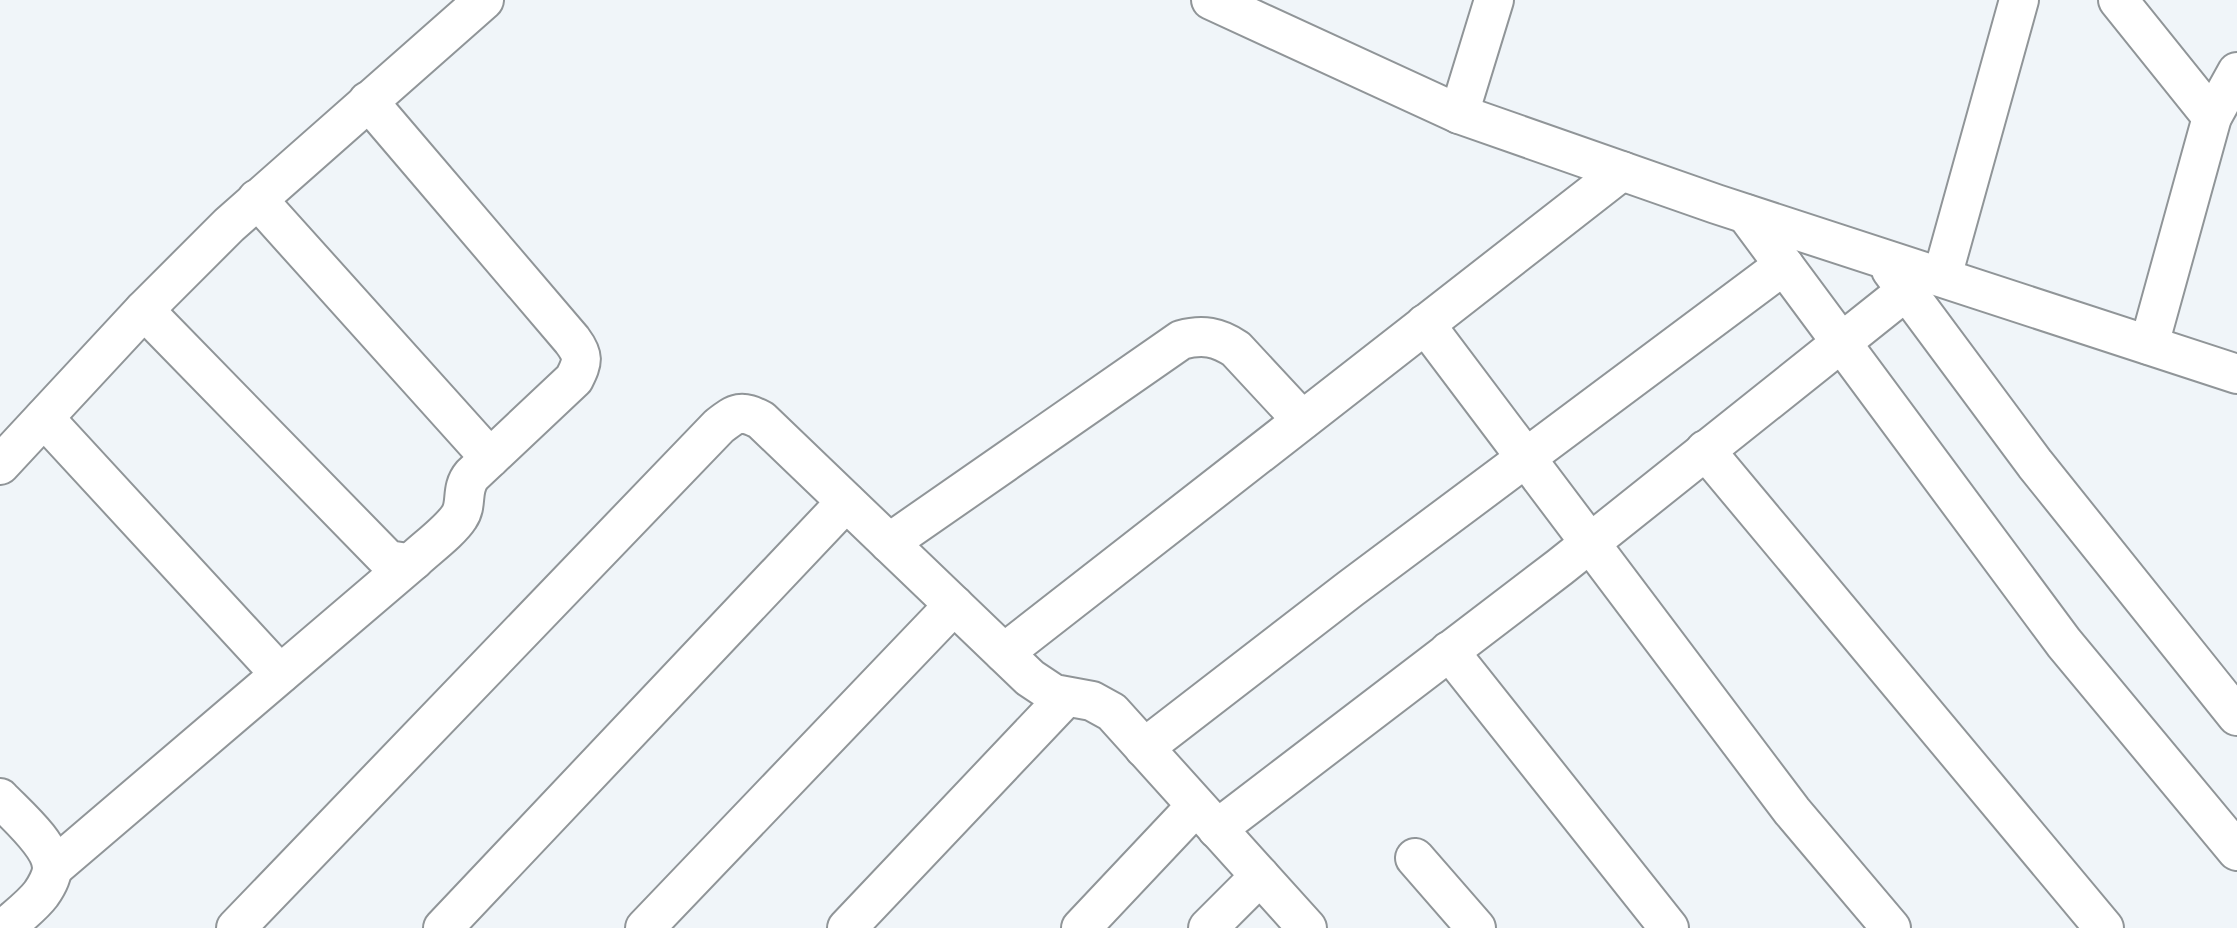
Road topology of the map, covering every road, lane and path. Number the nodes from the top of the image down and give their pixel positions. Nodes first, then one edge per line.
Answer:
1 (484, 0) edge
2 (1211, 0) edge
3 (1494, 0) edge
4 (2118, 0) edge
5 (2013, 2) edge
6 (1277, 14) edge
7 (2237, 72) edge
8 (368, 101) junction
9 (1459, 114) junction
10 (2212, 117) junction
11 (1622, 171) junction
12 (257, 199) junction
13 (1746, 214) junction
14 (1881, 257) junction
15 (1784, 265) junction
16 (1942, 277) junction
17 (1906, 291) junction
18 (144, 310) junction
19 (1425, 324) junction
20 (1840, 341) junction
21 (2149, 345) junction
22 (2237, 374) edge
23 (44, 418) junction
24 (1302, 419) junction
25 (1705, 450) junction
26 (1524, 457) junction
27 (490, 458) junction
28 (0, 465) edge
29 (846, 502) junction
30 (1590, 542) junction
31 (889, 543) junction
32 (414, 560) junction
33 (954, 605) junction
34 (1449, 651) junction
35 (1004, 653) junction
36 (280, 674) junction
37 (1066, 697) junction
38 (2237, 716) edge
39 (1144, 748) junction
40 (0, 798) edge
41 (1207, 818) junction
42 (2237, 851) edge
43 (1415, 858) dead end
44 (52, 869) junction
45 (1259, 876) junction
46 (5, 928) edge
47 (236, 928) edge
48 (443, 928) edge
49 (645, 928) edge
50 (846, 928) edge
51 (1081, 928) edge
52 (1208, 928) edge
53 (1307, 928) edge
54 (1476, 928) edge
55 (1669, 928) edge
56 (1891, 928) edge
57 (2104, 928) edge

1 - 8 street
2 - 6 street
3 - 9 street
4 - 10 street
5 - 16 street
6 - 9 street
7 - 10 street
8 - 12 street
8 - 27 street
9 - 11 street
10 - 21 street
11 - 13 street
11 - 19 street
12 - 18 street
12 - 27 street
13 - 14 street
13 - 15 street
14 - 16 street
14 - 17 street
15 - 20 street
15 - 26 street
16 - 21 street
17 - 20 street
17 - 38 street
18 - 23 street
18 - 32 street
19 - 24 street
19 - 26 street
20 - 25 street
20 - 42 street
21 - 22 street
23 - 28 street
23 - 36 street
24 - 31 street
24 - 35 street
25 - 30 street
25 - 57 street
26 - 30 street
26 - 39 street
27 - 32 street
29 - 31 street
29 - 47 street
29 - 48 street
30 - 34 street
30 - 56 street
31 - 33 street
32 - 36 street
33 - 35 street
33 - 49 street
34 - 41 street
34 - 55 street
35 - 37 street
36 - 44 street
37 - 39 street
37 - 50 street
39 - 41 street
40 - 44 street
41 - 45 street
41 - 51 street
43 - 54 street
44 - 46 street
45 - 52 street
45 - 53 street

